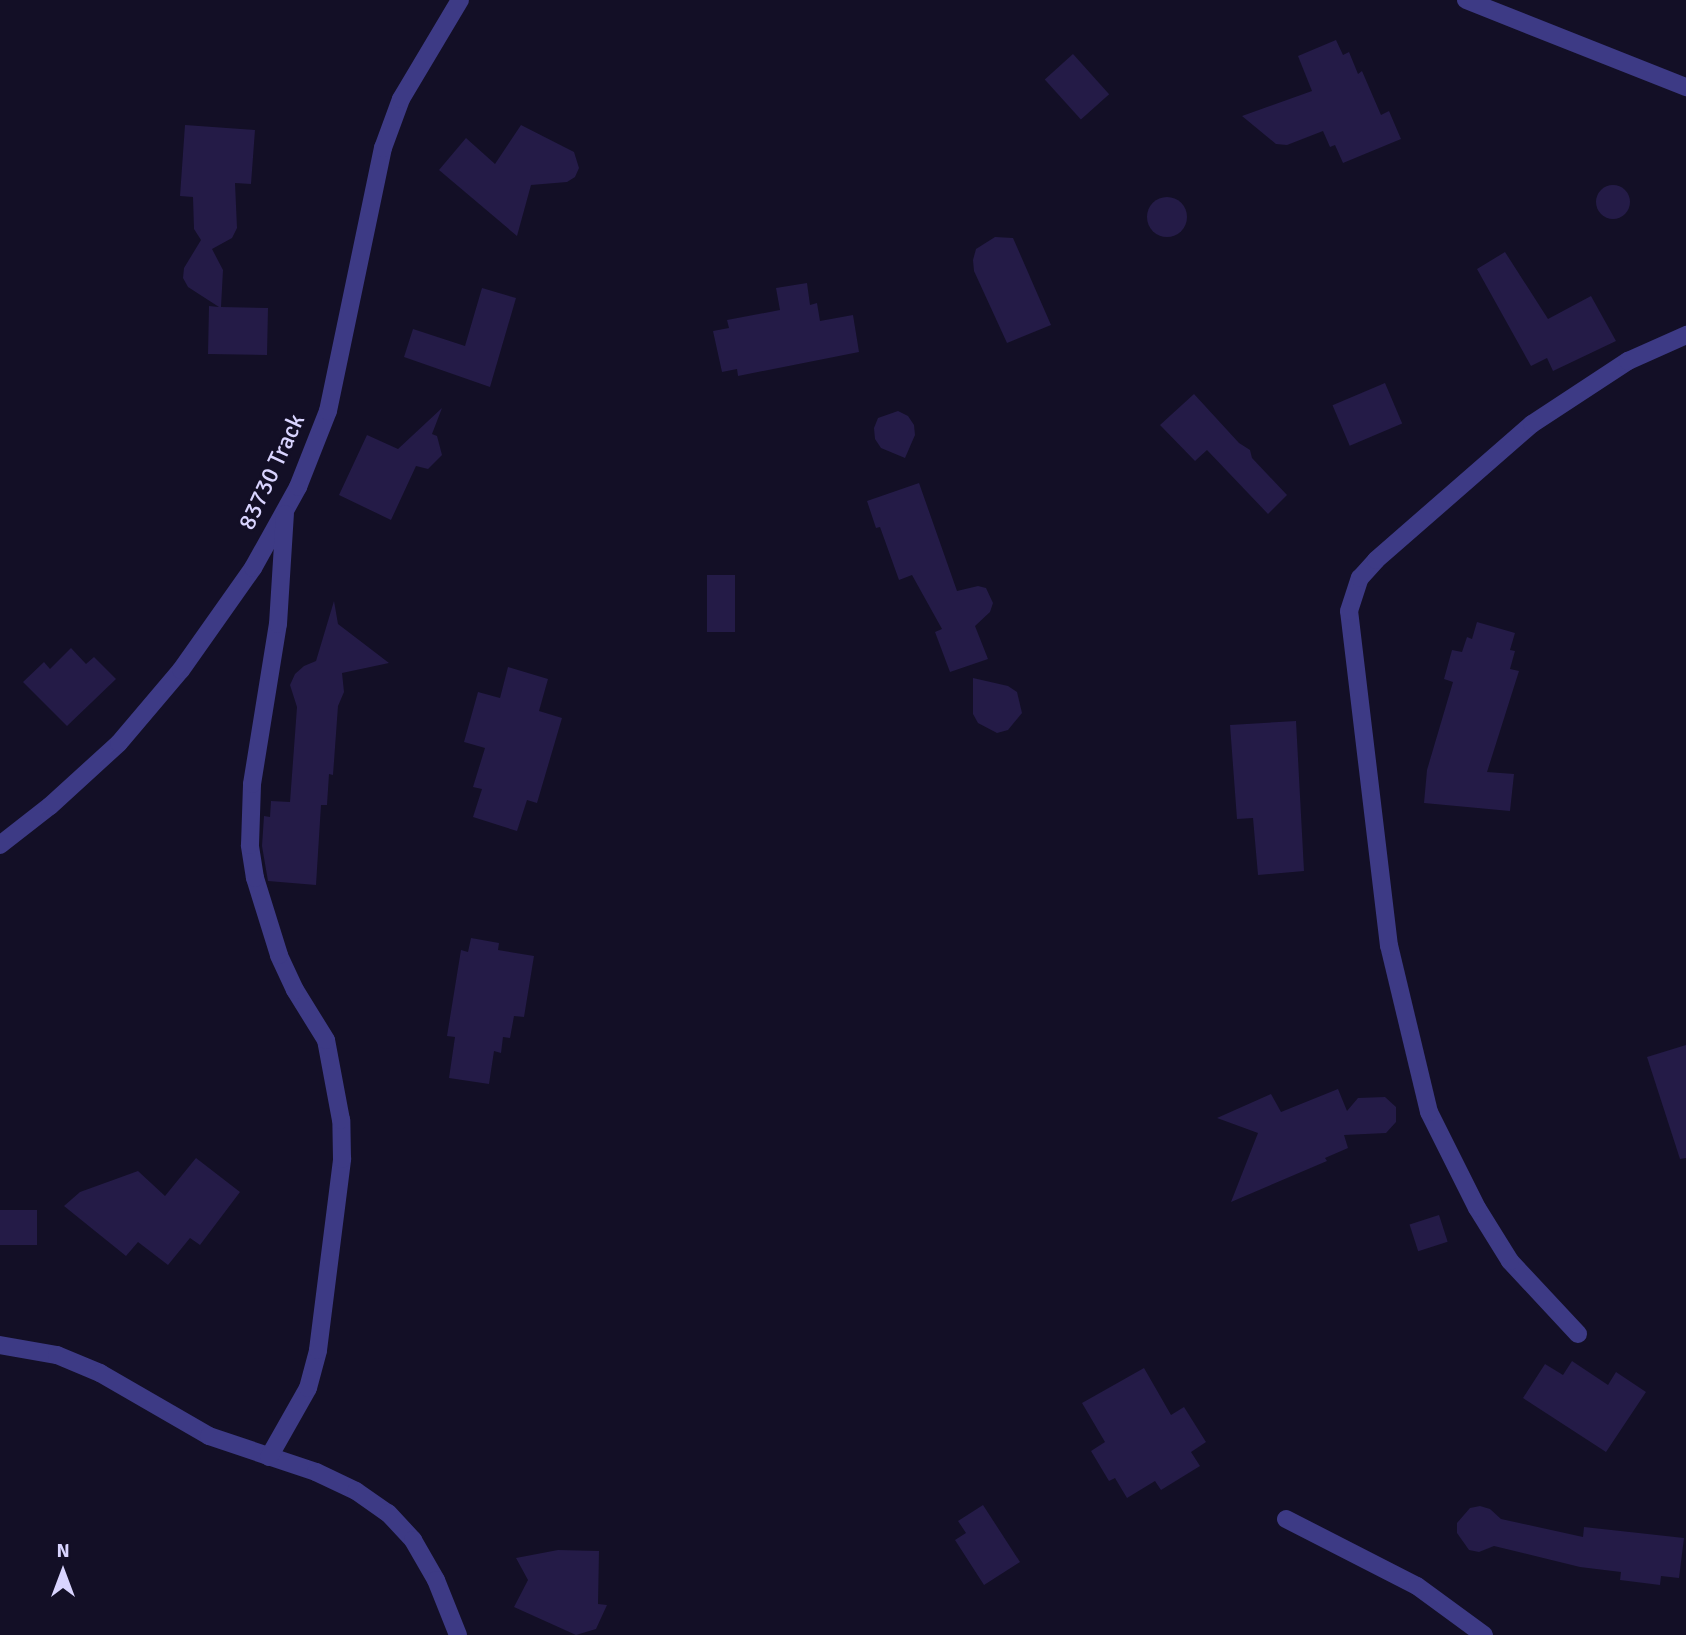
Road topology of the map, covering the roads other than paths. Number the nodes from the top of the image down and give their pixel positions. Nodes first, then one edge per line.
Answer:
1 (460, 0) edge
2 (1466, 0) edge
3 (1686, 87) edge
4 (1686, 335) edge
5 (285, 509) junction
6 (0, 845) edge
7 (1578, 1334) dead end
8 (0, 1345) edge
9 (269, 1457) junction
10 (1286, 1519) dead end
11 (458, 1635) edge
12 (1484, 1635) edge

1 - 5 street, 83730 Track
2 - 3 street
4 - 7 street
5 - 6 street, 83730 Track
5 - 9 street
8 - 9 street
9 - 11 street
10 - 12 street

